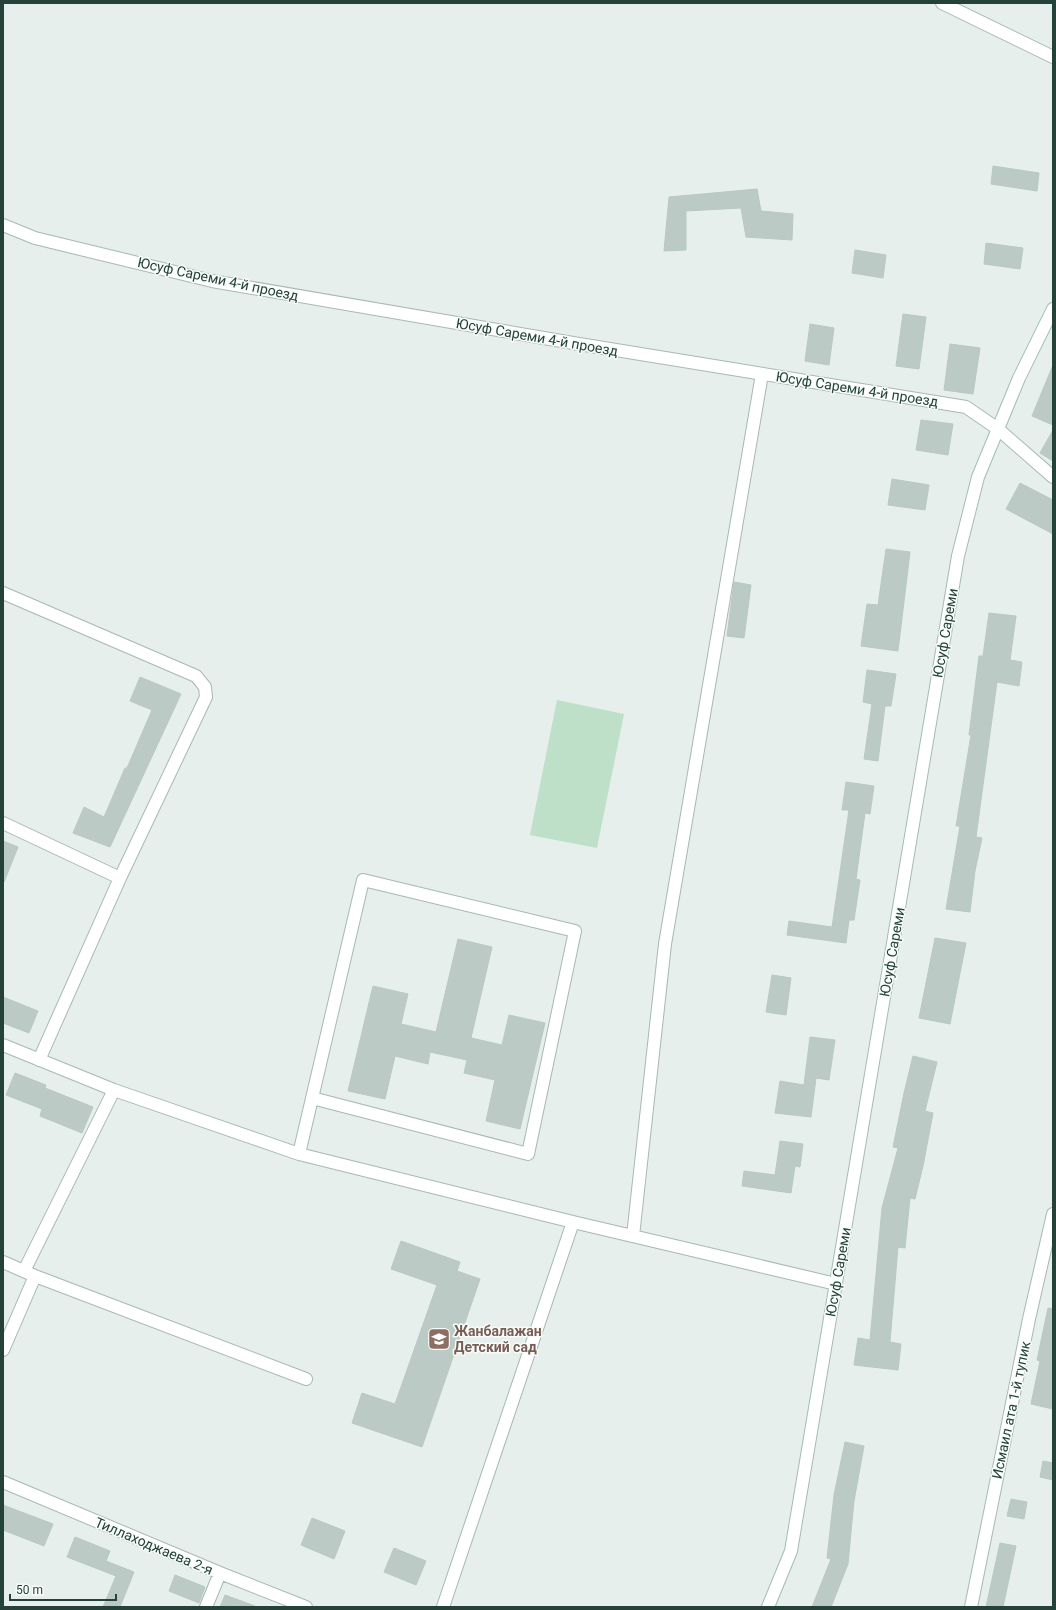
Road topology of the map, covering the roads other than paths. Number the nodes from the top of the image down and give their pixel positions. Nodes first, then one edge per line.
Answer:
1 (942, 3) edge
2 (1053, 57) edge
3 (3, 225) edge
4 (1053, 309) edge
5 (762, 374) junction
6 (998, 429) junction
7 (1053, 477) edge
8 (3, 593) edge
9 (3, 824) edge
10 (120, 878) junction
11 (3, 1045) edge
12 (39, 1060) junction
13 (114, 1090) junction
14 (312, 1098) junction
15 (299, 1154) junction
16 (1053, 1214) edge
17 (574, 1222) junction
18 (633, 1236) junction
19 (3, 1262) edge
20 (29, 1274) junction
21 (836, 1284) junction
22 (3, 1350) edge
23 (306, 1379) dead end
24 (3, 1482) edge
25 (220, 1573) junction
26 (206, 1607) edge
27 (306, 1607) edge
28 (443, 1607) edge
29 (768, 1607) edge
30 (971, 1607) edge

1 - 2 street
3 - 5 street, Юсуф Сареми 4-й проезд
4 - 6 street, Юсуф Сареми
5 - 6 street, Юсуф Сареми 4-й проезд
5 - 18 street
6 - 7 street, Юсуф Сареми 4-й проезд
6 - 21 street, Юсуф Сареми
8 - 10 street
9 - 10 street
10 - 12 street
11 - 12 street
12 - 13 street
13 - 15 street
13 - 20 street
14 - 14 street
14 - 15 street
15 - 17 street
16 - 30 street, Исмаил ата 1-й тупик
17 - 18 street
17 - 28 street
18 - 21 street
19 - 20 street
20 - 22 street
20 - 23 street
21 - 29 street, Юсуф Сареми
24 - 25 street, Тиллаходжаева 2-я
25 - 26 street
25 - 27 street, Тиллаходжаева 2-я

